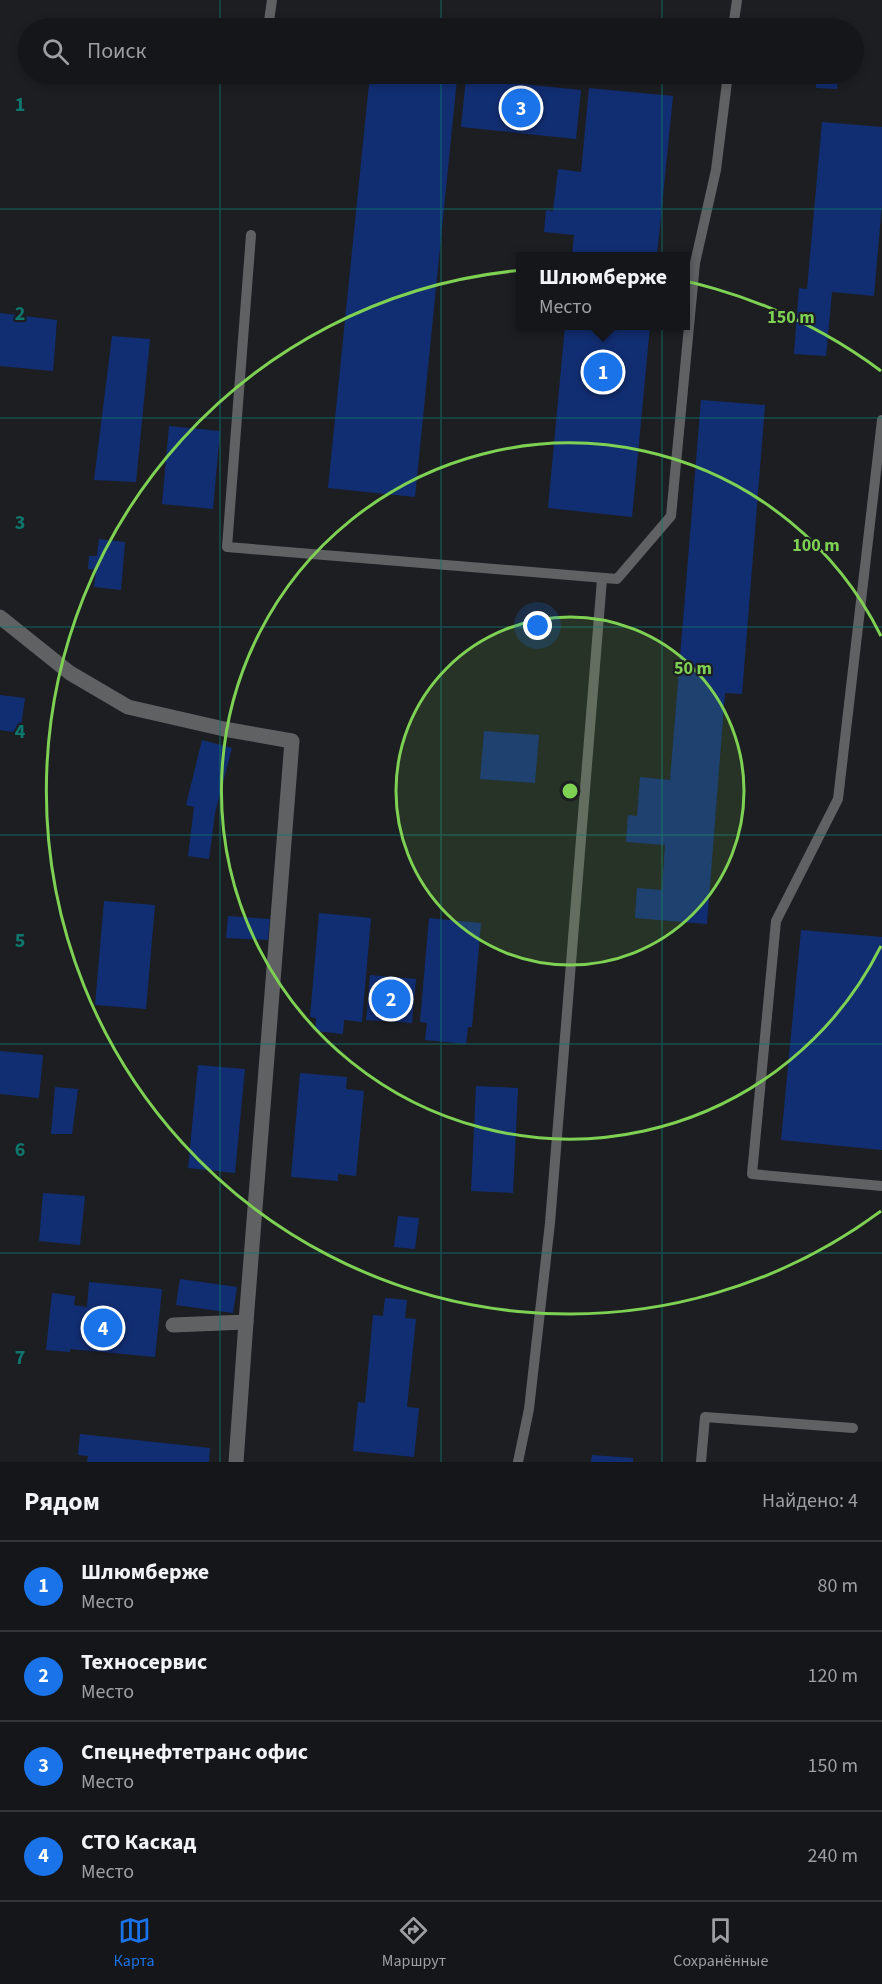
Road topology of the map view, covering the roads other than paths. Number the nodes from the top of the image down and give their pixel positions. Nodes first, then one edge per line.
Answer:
1 (272, 0) edge
2 (737, 0) edge
3 (269, 18) edge
4 (735, 18) edge
5 (727, 84) edge
6 (251, 235) dead end
7 (690, 316) edge
8 (689, 330) edge
9 (882, 420) edge
10 (602, 579) junction
11 (0, 617) edge
12 (882, 1186) edge
13 (246, 1322) junction
14 (173, 1325) dead end
15 (853, 1428) dead end
16 (236, 1462) edge
17 (518, 1462) edge
18 (701, 1462) edge

1 - 3 lane
2 - 4 lane
5 - 7 lane
6 - 10 lane
8 - 10 lane
9 - 12 lane
10 - 17 lane
11 - 13 street
13 - 14 street
13 - 16 street
15 - 18 lane

